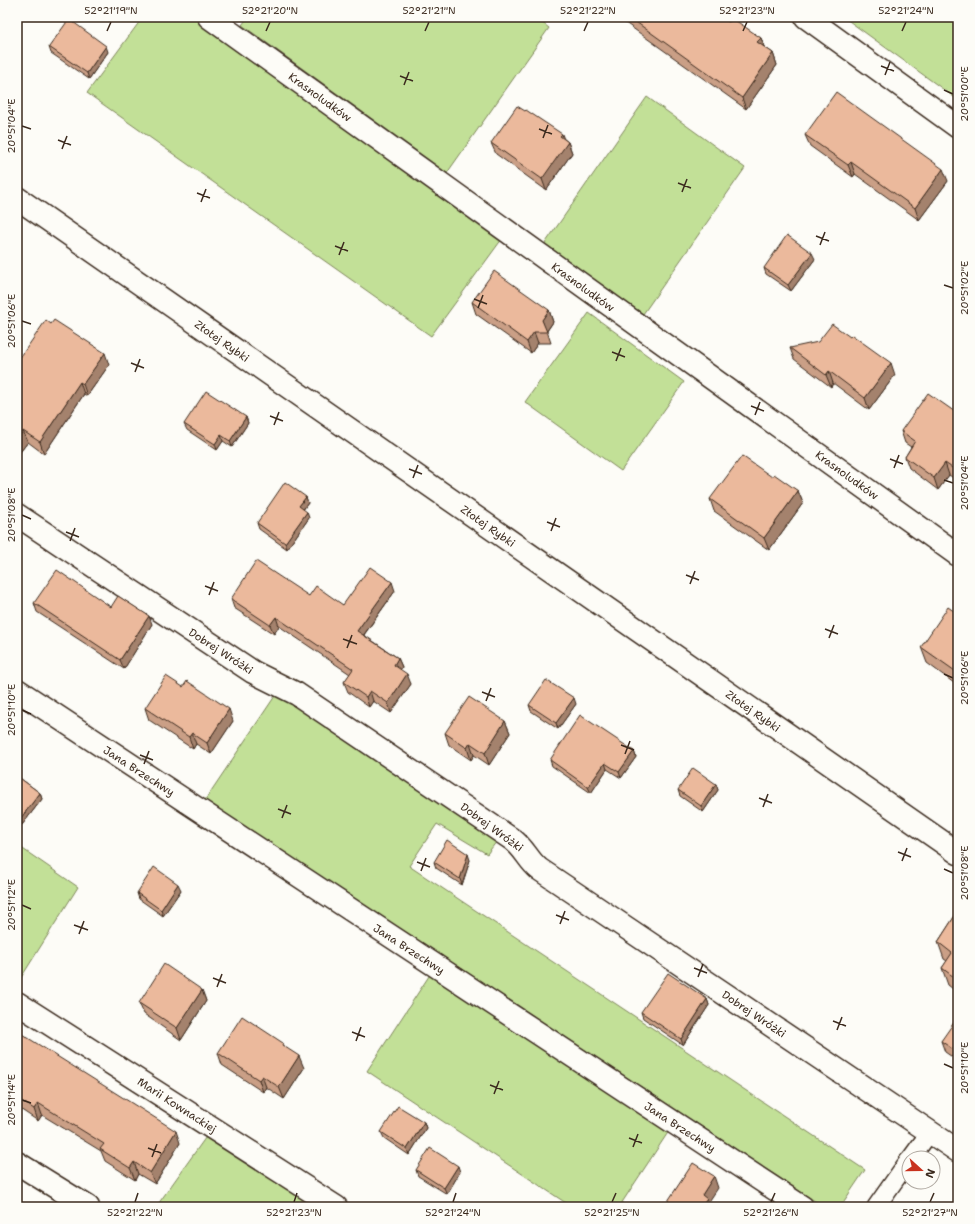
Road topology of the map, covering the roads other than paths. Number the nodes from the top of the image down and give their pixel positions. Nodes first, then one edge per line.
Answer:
1 (209, 17) edge
2 (806, 17) edge
3 (958, 127) edge
4 (17, 198) edge
5 (17, 515) edge
6 (958, 555) edge
7 (17, 690) edge
8 (958, 854) edge
9 (17, 1003) edge
10 (930, 1132) junction
11 (917, 1150) edge
12 (958, 1151) edge
13 (17, 1163) edge
14 (901, 1172) edge
15 (88, 1207) edge
16 (336, 1207) edge
17 (802, 1207) edge
18 (876, 1207) edge

1 - 6 street, Krasnoludków
2 - 3 street
4 - 8 street, Złotej Rybki
5 - 10 street, Dobrej Wróżki
7 - 17 street, Jana Brzechwy
9 - 16 street, Marii Kownackiej
10 - 11 lane
10 - 12 street, Dobrej Wróżki
13 - 15 street
14 - 18 lane

